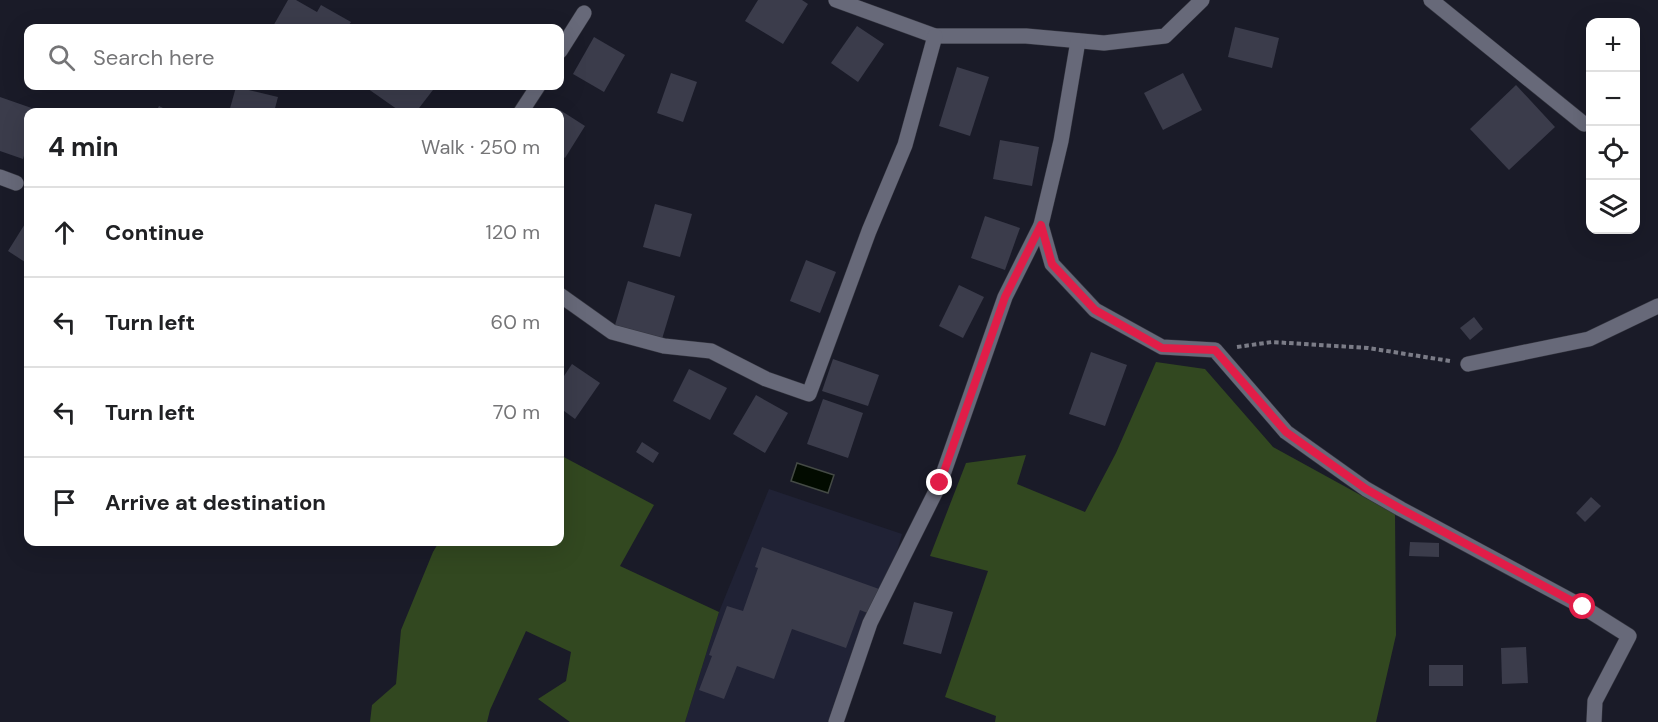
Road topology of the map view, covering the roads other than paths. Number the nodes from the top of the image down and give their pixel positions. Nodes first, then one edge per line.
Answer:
1 (836, 0) edge
2 (1202, 0) edge
3 (1431, 0) edge
4 (584, 13) dead end
5 (935, 36) junction
6 (1078, 41) junction
7 (564, 45) edge
8 (535, 90) edge
9 (524, 108) edge
10 (1584, 124) dead end
11 (0, 177) edge
12 (16, 183) dead end
13 (1041, 225) junction
14 (564, 298) edge
15 (1658, 306) edge
16 (1468, 364) road end
17 (836, 722) edge
18 (1594, 722) edge

1 - 5 street
2 - 6 street
3 - 10 street
4 - 7 street
5 - 6 street
5 - 14 street
6 - 13 street
8 - 9 street
11 - 12 street
13 - 17 street
13 - 18 street
15 - 16 street

